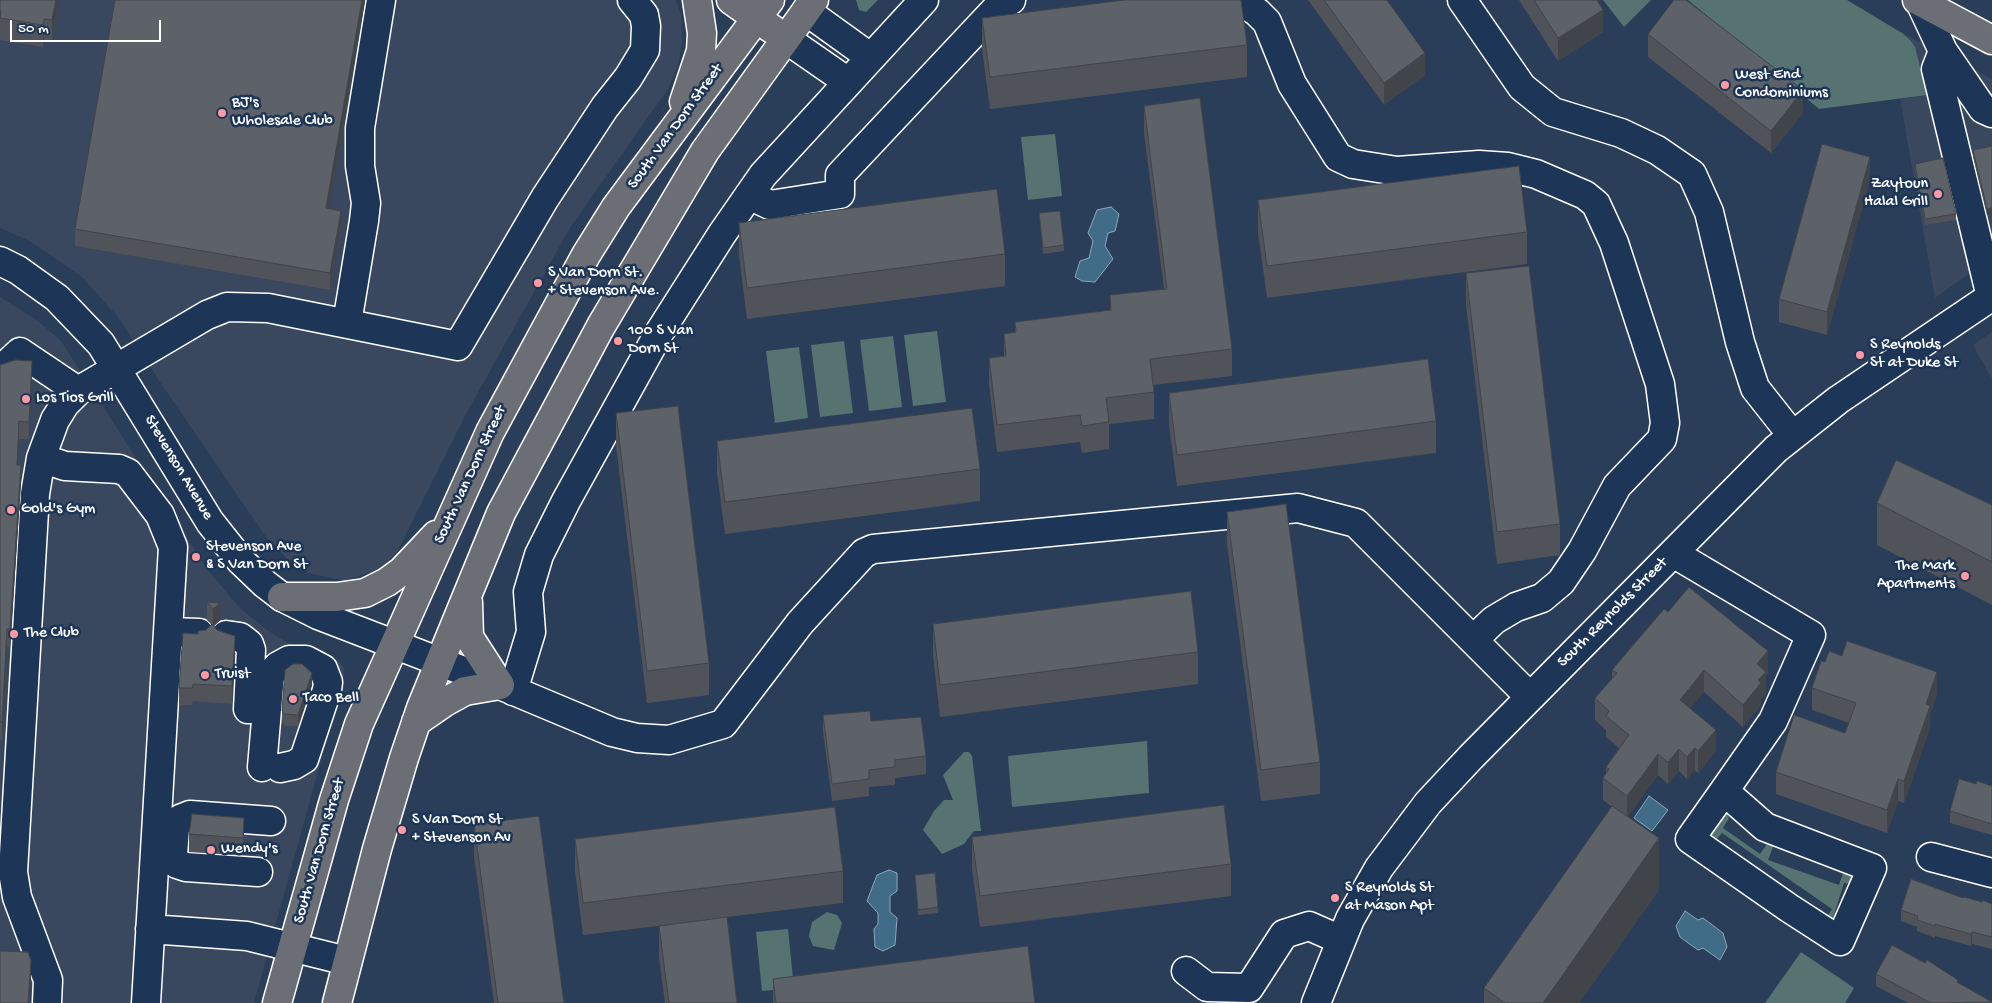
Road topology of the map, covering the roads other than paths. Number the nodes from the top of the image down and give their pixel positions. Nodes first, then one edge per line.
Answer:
1 (381, 0) edge
2 (632, 0) edge
3 (696, 0) edge
4 (731, 0) edge
5 (924, 0) edge
6 (1012, 0) edge
7 (1238, 0) edge
8 (1462, 0) edge
9 (1919, 1) edge
10 (803, 4) edge
11 (764, 9) edge
12 (786, 39) junction
13 (1992, 40) edge
14 (1943, 50) junction
15 (870, 57) junction
16 (848, 82) junction
17 (1992, 113) edge
18 (673, 131) junction
19 (749, 195) junction
20 (0, 261) edge
21 (1992, 296) edge
22 (347, 324) junction
23 (0, 367) edge
24 (118, 368) junction
25 (78, 391) junction
26 (1792, 435) junction
27 (41, 458) junction
28 (449, 521) junction
29 (1673, 553) junction
30 (468, 593) junction
31 (282, 597) junction
32 (168, 632) junction
33 (199, 633) edge
34 (226, 635) edge
35 (1473, 640) junction
36 (394, 644) junction
37 (440, 662) junction
38 (507, 688) junction
39 (1530, 697) junction
40 (416, 722) junction
41 (262, 767) dead end
42 (1724, 791) junction
43 (271, 821) dead end
44 (1931, 857) dead end
45 (258, 872) dead end
46 (1992, 874) edge
47 (150, 929) junction
48 (1342, 940) junction
49 (292, 947) junction
50 (347, 962) junction
51 (1186, 971) dead end
52 (47, 1003) edge
53 (146, 1003) edge
54 (277, 1003) edge
55 (337, 1003) edge
56 (1316, 1003) edge

1 - 22 street
2 - 22 street
3 - 18 main road
4 - 11 main road
5 - 15 street
6 - 19 street
7 - 35 street
8 - 26 street
9 - 13 main road
9 - 14 street
10 - 12 main road
10 - 15 street
11 - 12 main road
11 - 18 main road, South Van Dorn Street
12 - 16 street
12 - 30 main road
14 - 17 street
14 - 21 street
15 - 16 street
16 - 19 street
18 - 28 main road, South Van Dorn Street
19 - 38 street
20 - 24 street, Stevenson Avenue
21 - 26 street, South Reynolds Street
22 - 24 street
23 - 25 street
24 - 25 street
24 - 31 street, Stevenson Avenue
25 - 27 street
26 - 29 street, South Reynolds Street
27 - 32 street
27 - 52 street
28 - 31 main road
28 - 36 main road, South Van Dorn Street
29 - 39 street, South Reynolds Street
29 - 42 street
30 - 37 main road
30 - 38 main road
31 - 36 street, Stevenson Avenue
32 - 33 street
32 - 47 street
34 - 41 street
35 - 38 street, Stevenson Avenue
35 - 39 street, Stevenson Avenue
36 - 37 street, Stevenson Avenue
36 - 49 main road, South Van Dorn Street
37 - 38 street, Stevenson Avenue
37 - 40 main road
38 - 40 main road
39 - 48 street, South Reynolds Street
40 - 50 main road
42 - 42 street
43 - 45 street
44 - 46 street
47 - 49 street
47 - 53 street
48 - 51 street
48 - 56 street, South Reynolds Street
49 - 50 street
49 - 54 main road, South Van Dorn Street
50 - 55 main road

